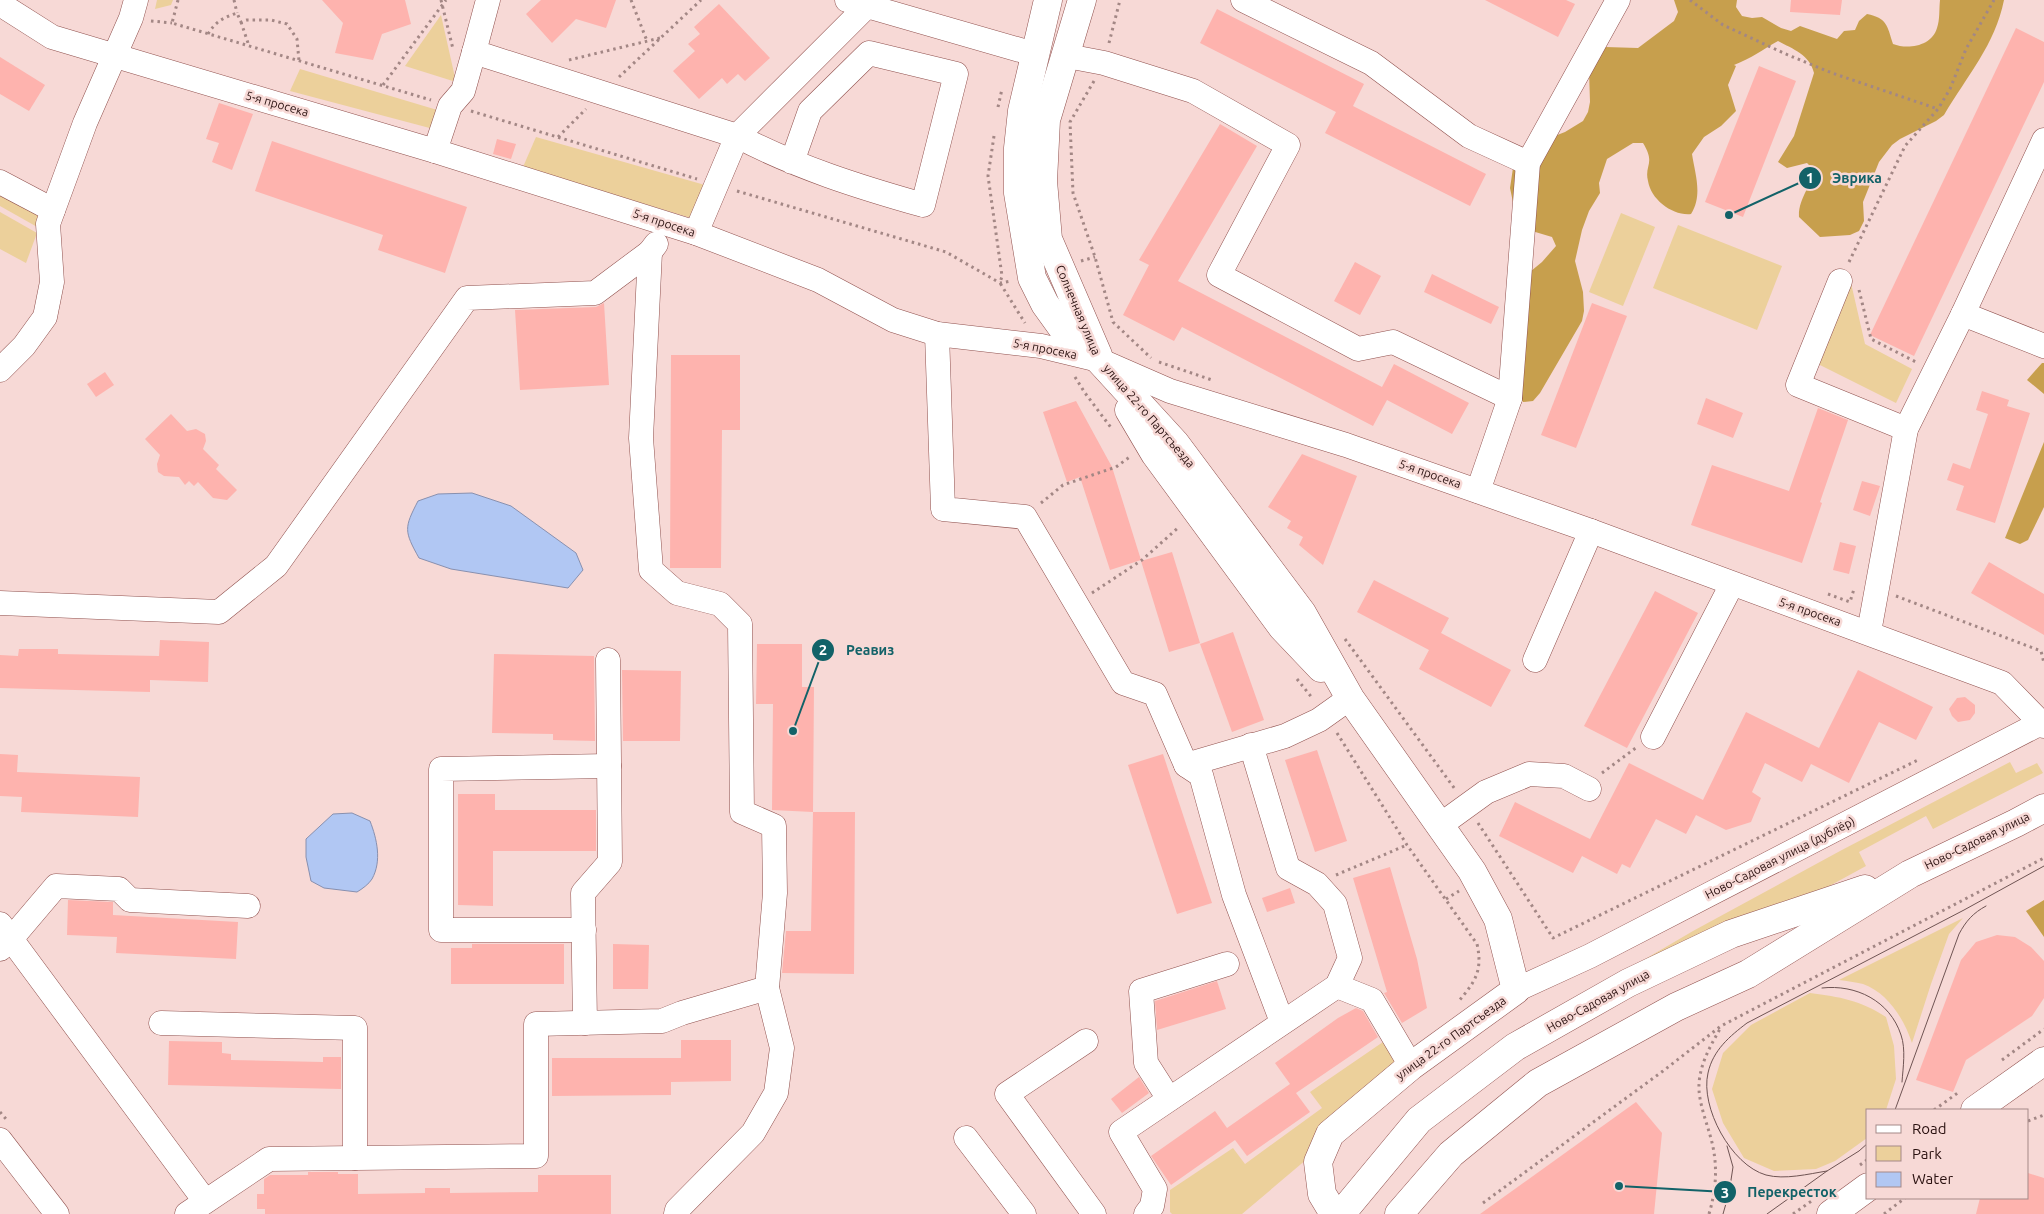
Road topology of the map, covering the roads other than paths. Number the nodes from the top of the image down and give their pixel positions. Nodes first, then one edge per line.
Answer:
1 (136, 0) edge
2 (488, 0) edge
3 (1048, 0) edge
4 (1082, 0) edge
5 (1244, 0) edge
6 (1618, 0) edge
7 (857, 3) edge
8 (0, 4) edge
9 (464, 52) junction
10 (1034, 54) junction
11 (114, 56) junction
12 (1067, 56) junction
13 (737, 136) junction
14 (2044, 140) edge
15 (435, 151) junction
16 (792, 162) junction
17 (1528, 163) junction
18 (0, 182) edge
19 (53, 210) junction
20 (671, 225) junction
21 (696, 233) junction
22 (650, 252) junction
23 (1851, 278) road end
24 (1963, 314) junction
25 (937, 334) junction
26 (2044, 346) edge
27 (1099, 360) junction
28 (0, 370) edge
29 (1510, 398) junction
30 (1906, 428) junction
31 (1478, 491) junction
32 (1591, 531) junction
33 (1732, 584) junction
34 (0, 603) edge
35 (1869, 632) junction
36 (608, 660) dead end
37 (1535, 660) dead end
38 (1350, 698) junction
39 (2042, 724) edge
40 (1652, 737) road end
41 (1252, 745) junction
42 (1186, 765) junction
43 (609, 766) junction
44 (1589, 789) road end
45 (2044, 808) edge
46 (1439, 826) junction
47 (1910, 874) junction
48 (248, 906) dead end
49 (584, 930) junction
50 (4, 937) edge
51 (1227, 964) dead end
52 (1337, 986) junction
53 (767, 988) junction
54 (1516, 990) junction
55 (1282, 1022) junction
56 (161, 1023) dead end
57 (585, 1023) junction
58 (1086, 1041) dead end
59 (2044, 1061) edge
60 (1411, 1066) junction
61 (1169, 1099) junction
62 (1976, 1109) edge
63 (966, 1138) dead end
64 (0, 1140) edge
65 (355, 1158) junction
66 (1866, 1189) edge
67 (196, 1207) edge
68 (57, 1214) edge
69 (676, 1214) edge
70 (1024, 1214) edge
71 (1094, 1214) edge
72 (1146, 1214) edge
73 (1334, 1214) edge
74 (1341, 1214) edge
75 (1399, 1214) edge
76 (1831, 1214) edge

1 - 11 street
2 - 9 street
3 - 10 main road, Солнечная улица
4 - 12 main road, Солнечная улица
5 - 17 street
6 - 17 street
7 - 10 street
7 - 13 street
8 - 11 street, 5-я просека
9 - 13 street
9 - 15 street
10 - 27 main road, Солнечная улица
11 - 15 street, 5-я просека
11 - 19 street
12 - 27 main road, Солнечная улица
12 - 29 street
13 - 16 street
13 - 21 street
14 - 24 street
15 - 20 street, 5-я просека
16 - 16 street
17 - 29 street
18 - 19 street
19 - 28 street
20 - 21 street, 5-я просека
20 - 22 street
21 - 25 street, 5-я просека
22 - 34 street
22 - 53 street
23 - 30 street
24 - 26 street
24 - 30 street
25 - 27 street, 5-я просека
25 - 42 street
27 - 31 street, 5-я просека
27 - 38 main road, улица 22-го Партсъезда
29 - 31 street
30 - 35 street
31 - 32 street, 5-я просека
32 - 33 street, 5-я просека
32 - 37 street
33 - 35 street, 5-я просека
33 - 40 street
35 - 39 street, 5-я просека
36 - 43 street
38 - 41 street
38 - 46 main road, улица 22-го Партсъезда
39 - 54 street, Ново-Садовая улица (дублёр)
41 - 42 street
41 - 52 street
42 - 55 street
43 - 49 street
43 - 49 street
44 - 46 street
45 - 47 main road, Ново-Садовая улица
46 - 54 main road, улица 22-го Партсъезда
47 - 74 main road, Ново-Садовая улица
47 - 75 main road, Ново-Садовая улица
48 - 50 street
49 - 57 street
50 - 67 street
51 - 61 street
52 - 55 street
52 - 60 street
53 - 57 street
53 - 69 street
54 - 60 main road, улица 22-го Партсъезда
55 - 61 street
56 - 65 street
57 - 65 street
58 - 71 street
59 - 62 main road
60 - 73 main road, улица 22-го Партсъезда
61 - 72 street
63 - 70 street
64 - 68 street
65 - 67 street
66 - 76 main road

